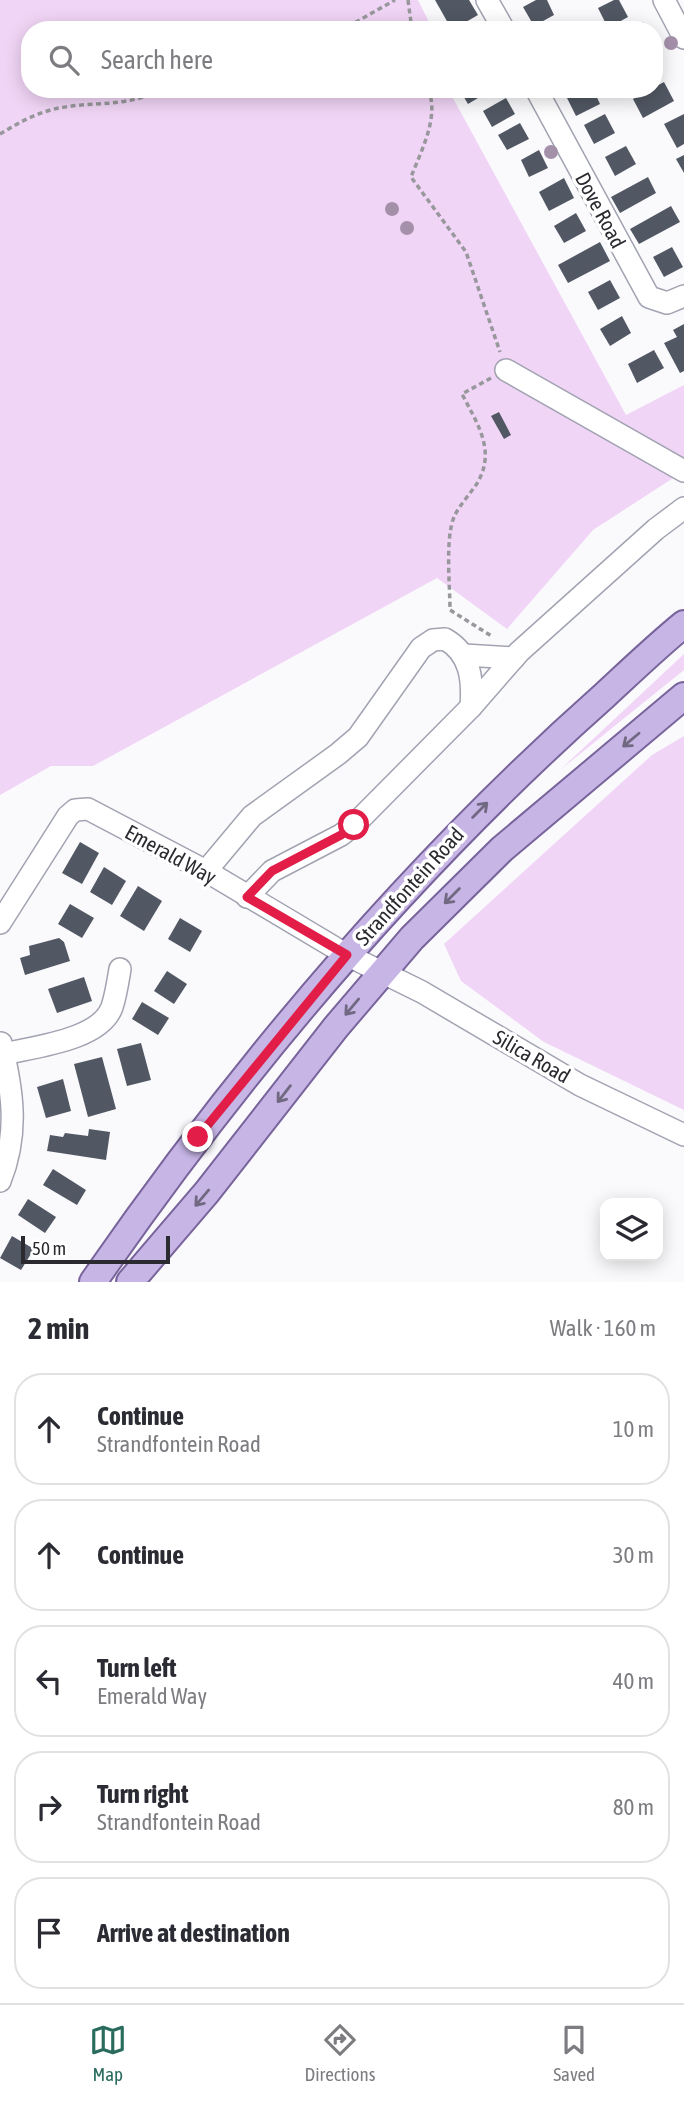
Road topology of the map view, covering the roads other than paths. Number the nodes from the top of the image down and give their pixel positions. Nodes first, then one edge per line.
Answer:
1 (487, 0) edge
2 (664, 0) edge
3 (498, 21) edge
4 (684, 38) edge
5 (541, 98) edge
6 (684, 296) edge
7 (506, 370) road end
8 (684, 471) edge
9 (684, 508) edge
10 (684, 624) edge
11 (464, 655) junction
12 (517, 655) junction
13 (684, 696) edge
14 (471, 707) junction
15 (206, 872) junction
16 (247, 897) junction
17 (0, 923) edge
18 (347, 955) junction
19 (120, 969) dead end
20 (383, 972) junction
21 (1, 1050) edge
22 (684, 1135) edge
23 (0, 1181) edge
24 (93, 1282) edge
25 (130, 1282) edge

1 - 3 street
2 - 4 street
5 - 6 street, Dove Road
7 - 8 street
9 - 12 street
18 -> 10 main road, Strandfontein Road
11 - 12 street
11 - 14 street
11 - 15 street
12 - 14 street
13 -> 20 main road, Strandfontein Road
14 - 16 street
15 - 16 street, Emerald Way
15 - 17 street, Emerald Way
16 - 18 street, Emerald Way
18 - 20 street, Emerald Way
18 - 24 main road, Strandfontein Road
19 - 21 street
20 - 22 street, Silica Road
20 -> 25 main road, Strandfontein Road
21 - 23 street

